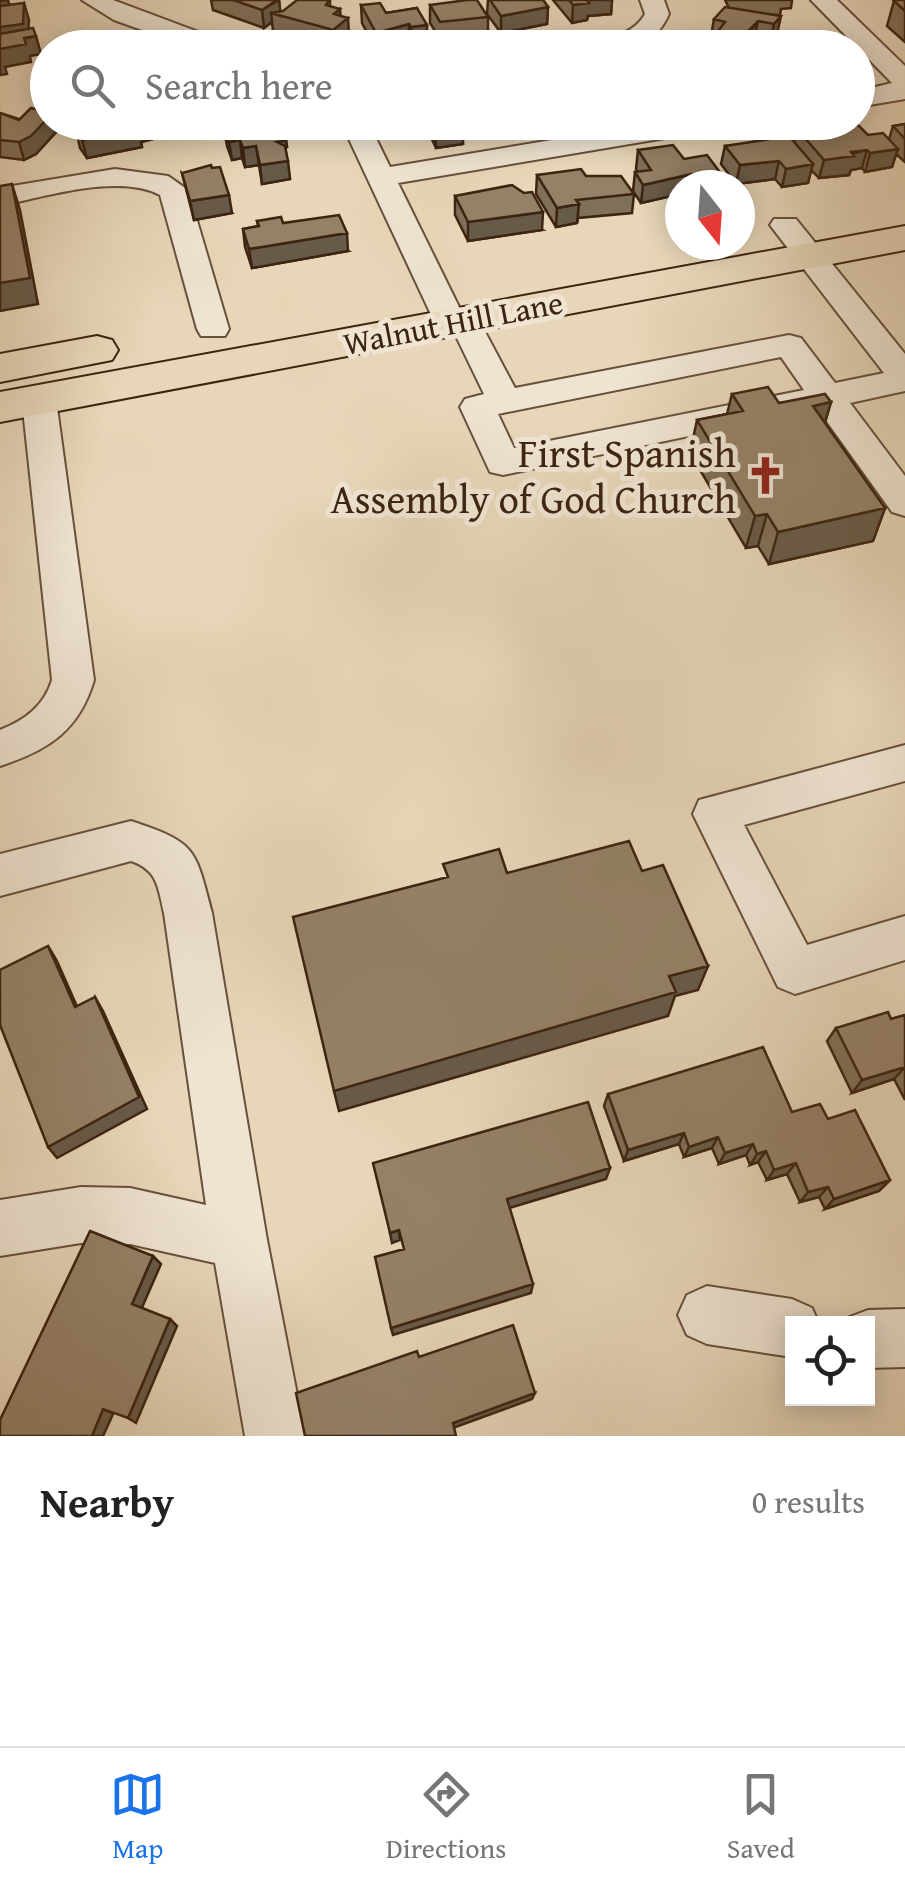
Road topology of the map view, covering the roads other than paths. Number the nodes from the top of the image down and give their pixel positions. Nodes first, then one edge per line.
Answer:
1 (94, 0) edge
2 (652, 0) edge
3 (823, 0) edge
4 (854, 0) edge
5 (149, 24) junction
6 (140, 30) edge
7 (163, 30) edge
8 (647, 30) edge
9 (853, 30) edge
10 (905, 48) edge
11 (875, 52) edge
12 (905, 82) edge
13 (875, 96) edge
14 (363, 140) edge
15 (602, 140) edge
16 (381, 176) junction
17 (0, 197) edge
18 (905, 204) edge
19 (755, 236) edge
20 (905, 238) edge
21 (797, 240) junction
22 (665, 248) edge
23 (450, 311) junction
24 (213, 329) junction
25 (905, 378) edge
26 (18, 384) edge
27 (827, 396) junction
28 (504, 401) junction
29 (905, 503) edge
30 (0, 748) edge
31 (905, 763) edge
32 (0, 875) edge
33 (905, 938) edge
34 (0, 1228) edge
35 (239, 1240) junction
36 (707, 1316) dead end
37 (785, 1327) edge
38 (905, 1338) edge
39 (875, 1339) edge
40 (275, 1436) edge

1 - 5 street
2 - 8 street
3 - 9 street
4 - 10 street
5 - 6 street
5 - 7 street
11 - 12 street
12 - 13 street
14 - 16 street
15 - 16 street
16 - 23 street
17 - 24 street
18 - 21 main road, Walnut Hill Lane
19 - 21 main road, Walnut Hill Lane
20 - 21 main road, Walnut Hill Lane
21 - 23 main road, Walnut Hill Lane
21 - 25 street
22 - 23 main road, Walnut Hill Lane
23 - 24 main road, Walnut Hill Lane
23 - 26 main road, Walnut Hill Lane
23 - 28 street
24 - 26 main road, Walnut Hill Lane
25 - 27 street
26 - 30 street
27 - 28 street
27 - 28 street
27 - 29 street
31 - 33 street
32 - 35 street
34 - 35 street
35 - 40 street
36 - 37 street
38 - 39 street

